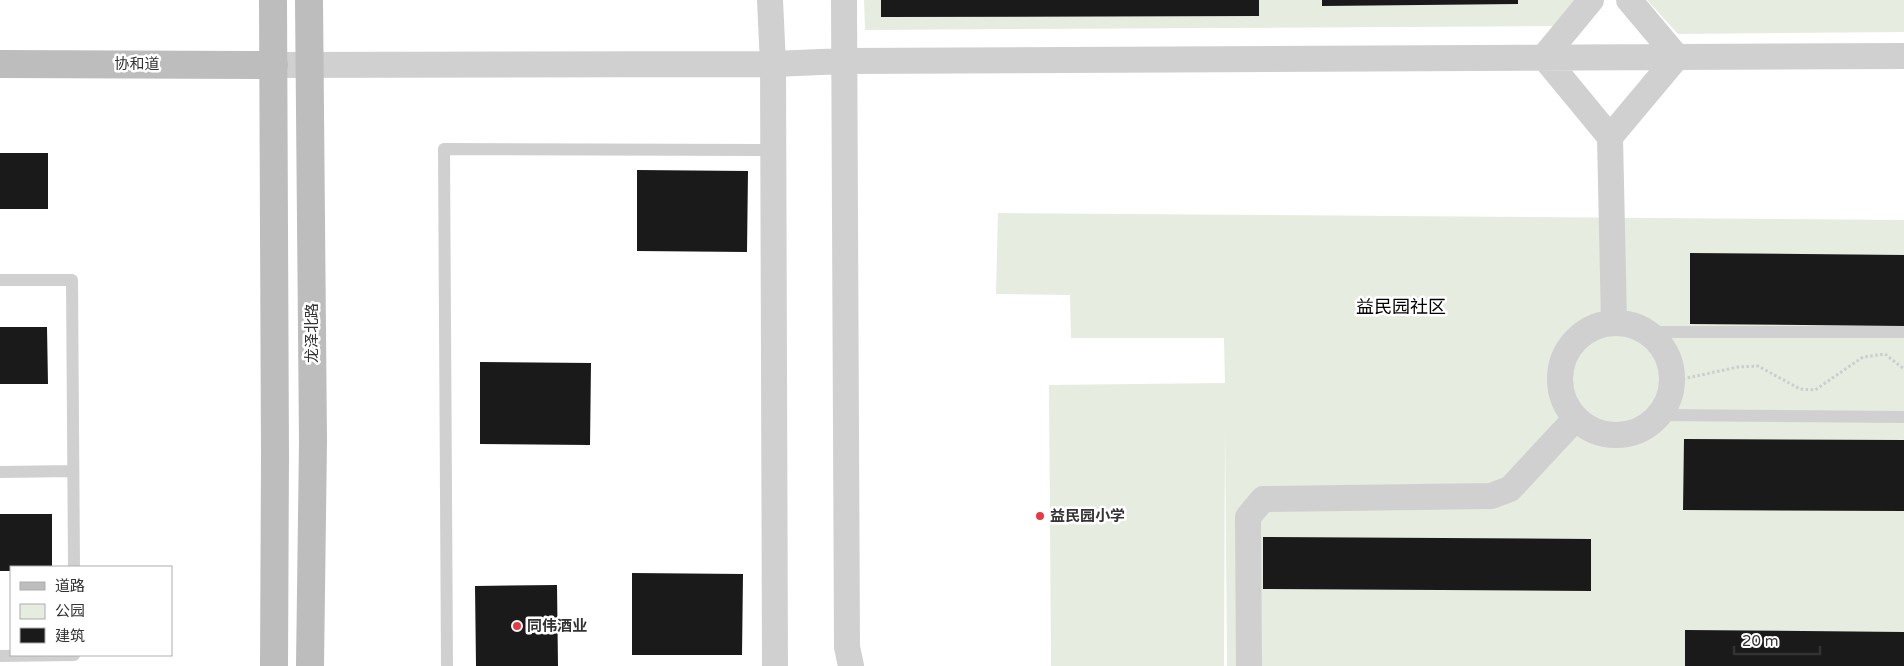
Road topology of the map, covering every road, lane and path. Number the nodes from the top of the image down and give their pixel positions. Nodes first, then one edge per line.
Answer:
1 (273, 0) edge
2 (310, 0) edge
3 (770, 0) edge
4 (844, 0) edge
5 (1591, 0) edge
6 (1629, 0) edge
7 (1904, 56) edge
8 (1544, 57) junction
9 (1678, 57) junction
10 (845, 61) junction
11 (0, 64) edge
12 (772, 64) junction
13 (274, 65) junction
14 (310, 65) junction
15 (1610, 137) junction
16 (773, 150) junction
17 (0, 280) edge
18 (1614, 322) junction
19 (1649, 332) junction
20 (1904, 332) edge
21 (1904, 369) edge
22 (1673, 380) junction
23 (1659, 415) junction
24 (1904, 417) edge
25 (1576, 418) junction
26 (0, 472) edge
27 (73, 472) junction
28 (74, 566) edge
29 (274, 666) edge
30 (310, 666) edge
31 (446, 666) edge
32 (775, 666) edge
33 (851, 666) edge
34 (1249, 666) edge

1 - 13 main road
2 - 14 main road, 龙泽北路
3 - 12 street
4 - 10 street
5 - 8 street
6 - 9 street
7 - 9 street
8 - 9 street
8 - 10 street
8 - 15 street
9 - 15 street
10 - 12 street
10 - 33 street
11 - 13 main road, 协和道
12 - 14 street
12 - 16 street
13 - 14 street
13 - 29 main road
14 - 30 main road, 龙泽北路
15 - 18 street
16 - 31 lane
16 - 32 street
17 - 27 lane
18 - 19 street
18 - 25 street
19 - 20 lane
19 - 22 street
21 - 22 path
22 - 23 street
23 - 24 lane
23 - 25 street
25 - 34 street
26 - 27 lane
27 - 28 lane

